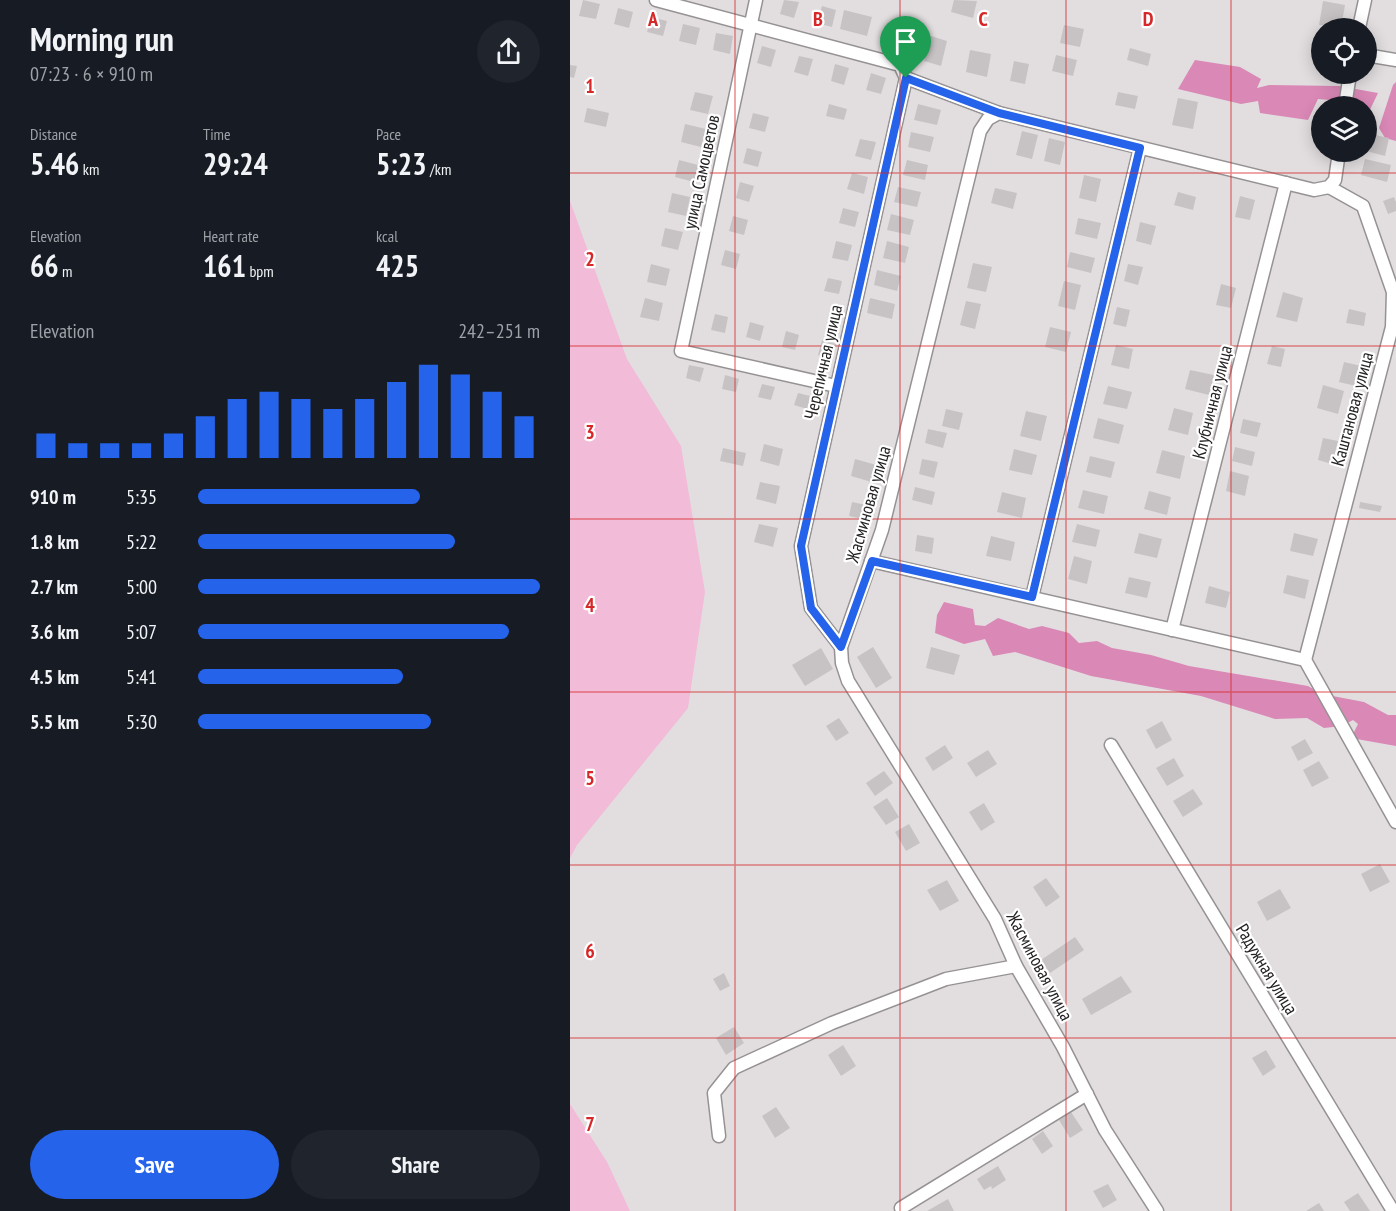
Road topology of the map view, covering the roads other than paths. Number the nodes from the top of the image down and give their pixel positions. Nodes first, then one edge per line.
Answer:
1 (656, 0) edge
2 (756, 0) edge
3 (1365, 0) edge
4 (1361, 18) edge
5 (751, 25) junction
6 (1377, 57) edge
7 (1396, 60) edge
8 (906, 78) junction
9 (999, 113) junction
10 (1140, 148) junction
11 (1338, 162) edge
12 (1286, 183) junction
13 (1329, 187) junction
14 (836, 386) junction
15 (872, 561) junction
16 (1032, 597) junction
17 (1172, 630) junction
18 (841, 647) junction
19 (1305, 660) junction
20 (1111, 745) dead end
21 (1396, 821) edge
22 (1016, 966) junction
23 (1087, 1094) junction
24 (720, 1136) dead end
25 (902, 1208) dead end
26 (1157, 1211) edge
27 (1393, 1211) edge

1 - 5 street
2 - 5 street, улица Самоцветов
3 - 4 street
5 - 8 street
5 - 14 street, улица Самоцветов
6 - 7 street
8 - 9 street
8 - 14 street, Черепичная улица
9 - 10 street
9 - 15 street, Жасминовая улица
10 - 12 street
10 - 16 street
11 - 13 street
12 - 13 street
12 - 17 street, Клубничная улица
13 - 19 street, Каштановая улица
14 - 18 street, Черепичная улица
15 - 16 street
15 - 18 street, Жасминовая улица
16 - 17 street
17 - 19 street
18 - 22 street, Жасминовая улица
19 - 21 street
20 - 27 street, Радужная улица
22 - 23 street, Жасминовая улица
22 - 24 street
23 - 25 street
23 - 26 street, Жасминовая улица

